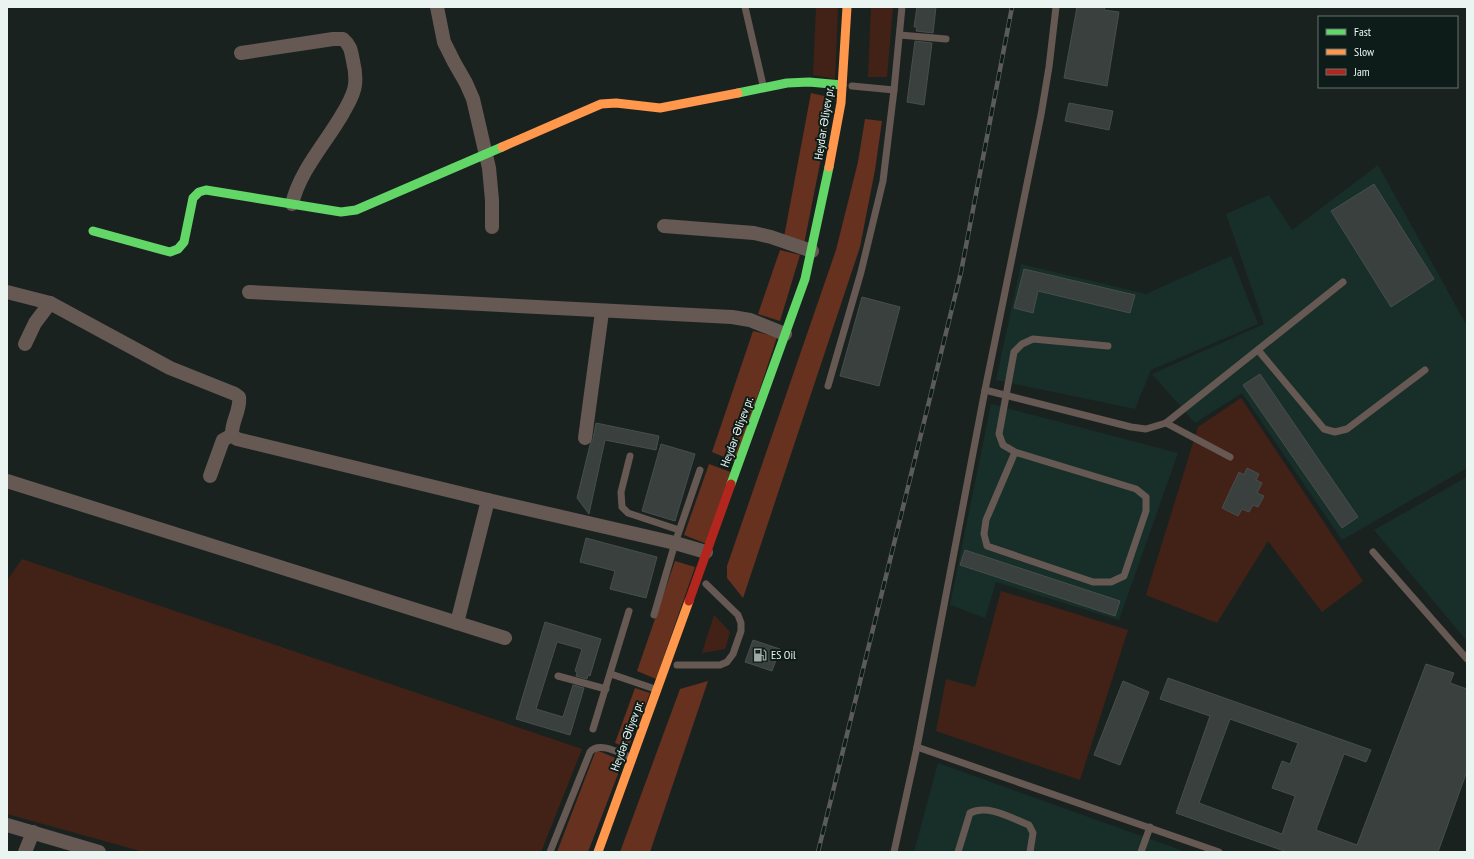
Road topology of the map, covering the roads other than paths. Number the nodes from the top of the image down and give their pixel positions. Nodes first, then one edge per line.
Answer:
1 (437, 7) edge
2 (745, 7) edge
3 (847, 7) edge
4 (902, 7) edge
5 (1056, 7) edge
6 (900, 35) junction
7 (946, 39) dead end
8 (241, 53) dead end
9 (842, 85) junction
10 (852, 86) dead end
11 (764, 88) junction
12 (894, 90) junction
13 (485, 154) junction
14 (292, 204) junction
15 (664, 226) dead end
16 (492, 227) dead end
17 (93, 231) dead end
18 (812, 251) junction
19 (1343, 282) dead end
20 (7, 292) edge
21 (249, 292) dead end
22 (50, 303) junction
23 (602, 312) junction
24 (785, 334) junction
25 (25, 344) dead end
26 (1108, 346) dead end
27 (1258, 350) junction
28 (1425, 370) dead end
29 (828, 386) dead end
30 (986, 390) junction
31 (1006, 395) junction
32 (1166, 423) junction
33 (232, 435) junction
34 (585, 438) dead end
35 (1015, 452) junction
36 (630, 456) dead end
37 (1230, 457) dead end
38 (700, 470) dead end
39 (210, 476) dead end
40 (7, 481) edge
41 (488, 500) junction
42 (677, 536) junction
43 (706, 552) junction
44 (1373, 552) dead end
45 (706, 584) dead end
46 (629, 611) dead end
47 (654, 615) dead end
48 (457, 623) junction
49 (505, 638) dead end
50 (1467, 659) edge
51 (677, 665) dead end
52 (611, 674) junction
53 (558, 676) dead end
54 (606, 689) junction
55 (657, 690) junction
56 (593, 729) dead end
57 (917, 746) junction
58 (632, 758) junction
59 (7, 825) edge
60 (1150, 828) junction
61 (33, 832) junction
62 (25, 852) edge
63 (99, 852) edge
64 (550, 852) edge
65 (598, 852) edge
66 (894, 852) edge
67 (958, 852) edge
68 (1030, 852) edge
69 (1141, 852) edge
70 (1219, 852) edge

1 - 13 street
2 - 11 lane
3 - 9 main road, Heydər Əliyev pr.
4 - 6 lane
5 - 30 lane
6 - 7 lane
6 - 12 lane
8 - 14 street
9 - 11 main road
9 - 18 main road, Heydər Əliyev pr.
10 - 12 lane
11 - 13 main road
12 - 29 lane
13 - 14 main road
13 - 16 street
14 - 17 main road
15 - 18 street
18 - 24 main road, Heydər Əliyev pr.
19 - 27 lane
20 - 22 street
21 - 23 street
22 - 25 street
22 - 33 street
23 - 24 street
23 - 34 street
24 - 43 main road, Heydər Əliyev pr.
26 - 31 lane
27 - 28 lane
27 - 32 lane
30 - 31 lane
30 - 57 lane
31 - 32 lane
31 - 35 lane
32 - 37 lane
33 - 39 street
33 - 41 street
35 - 35 lane
36 - 42 lane
38 - 42 lane
40 - 48 street
41 - 42 street
41 - 48 street
42 - 43 street
42 - 47 lane
43 - 55 main road, Heydər Əliyev pr.
44 - 50 lane
45 - 51 lane
46 - 52 lane
48 - 49 street
52 - 54 lane
52 - 55 lane
53 - 54 lane
54 - 56 lane
55 - 58 main road, Heydər Əliyev pr.
57 - 60 lane
57 - 66 lane
58 - 64 lane
58 - 65 main road, Heydər Əliyev pr.
59 - 61 street
60 - 69 lane
60 - 70 lane
61 - 62 street
61 - 63 street
67 - 68 lane

